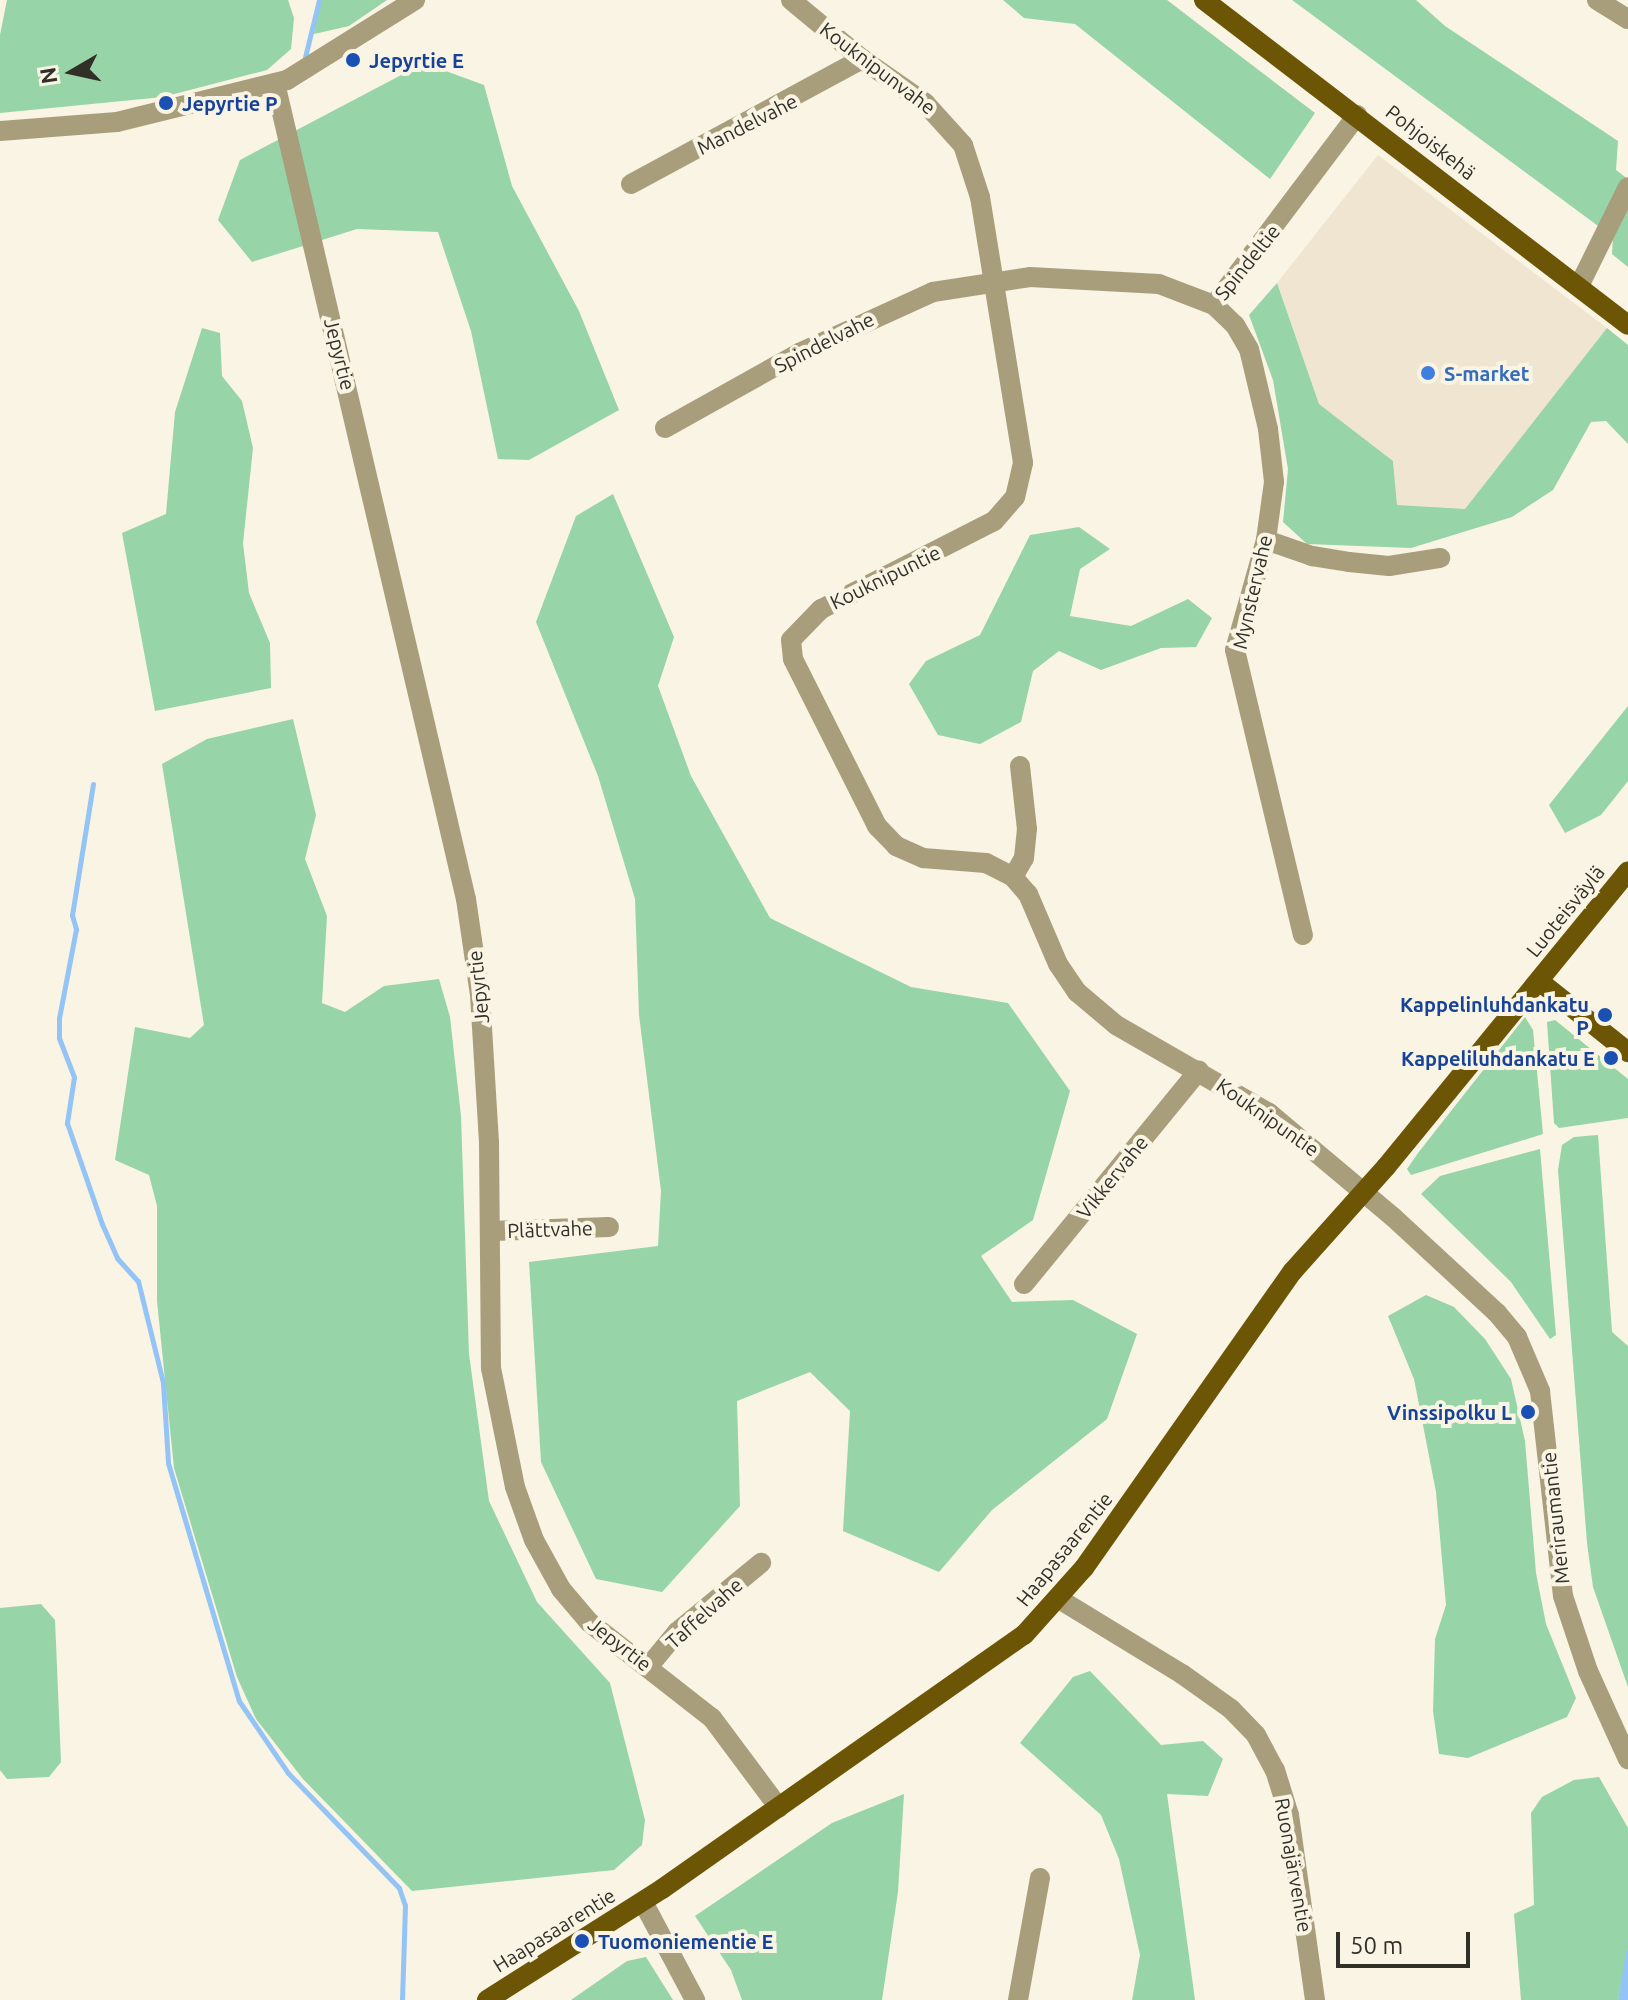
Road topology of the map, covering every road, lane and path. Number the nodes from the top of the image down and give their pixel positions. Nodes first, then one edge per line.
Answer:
1 (415, 0) edge
2 (791, 0) edge
3 (1204, 0) edge
4 (1597, 0) edge
5 (1628, 19) edge
6 (862, 59) junction
7 (275, 83) junction
8 (1357, 115) junction
9 (0, 131) edge
10 (631, 184) dead end
11 (1628, 187) edge
12 (992, 280) junction
13 (1579, 286) junction
14 (1214, 305) junction
15 (1628, 325) edge
16 (665, 428) dead end
17 (1266, 540) junction
18 (1440, 558) dead end
19 (1020, 766) dead end
20 (1628, 871) edge
21 (1013, 877) junction
22 (1303, 935) dead end
23 (1539, 981) junction
24 (1628, 1052) edge
25 (1199, 1070) junction
26 (1365, 1192) junction
27 (609, 1227) dead end
28 (491, 1231) junction
29 (1024, 1284) dead end
30 (761, 1563) dead end
31 (1059, 1599) junction
32 (649, 1666) junction
33 (1628, 1759) edge
34 (779, 1808) junction
35 (1040, 1878) dead end
36 (643, 1902) junction
37 (487, 2000) edge
38 (695, 2000) edge
39 (1018, 2000) edge
40 (1315, 2000) edge

1 - 7 street
2 - 6 street, Kouknipunvahe
3 - 8 main road, Pohjoiskehä
4 - 5 street
6 - 10 street, Mandelvahe
6 - 12 street, Kouknipunvahe
7 - 9 street
7 - 28 street, Jepyrtie
8 - 13 main road, Pohjoiskehä
8 - 14 street, Spindeltie
11 - 13 street
12 - 14 street, Spindeltie
12 - 16 street, Spindelvahe
12 - 21 street, Kouknipuntie
13 - 15 main road, Pohjoiskehä
14 - 17 street, Mynstervahe
17 - 18 street
17 - 22 street, Mynstervahe
19 - 21 street
20 - 23 main road, Luoteisväylä
21 - 25 street, Kouknipuntie
23 - 24 main road
23 - 26 main road, Haapasaarentie
25 - 26 street, Kouknipuntie
25 - 29 street, Vikkervahe
26 - 31 main road, Haapasaarentie
26 - 33 street, Meriraumantie
27 - 28 street, Plättvahe
28 - 32 street, Jepyrtie
30 - 32 street, Taffelvahe
31 - 34 main road, Haapasaarentie
31 - 40 street, Ruonajärventie
32 - 34 street, Jepyrtie
34 - 36 main road, Haapasaarentie
35 - 39 street
36 - 37 main road, Haapasaarentie
36 - 38 street

